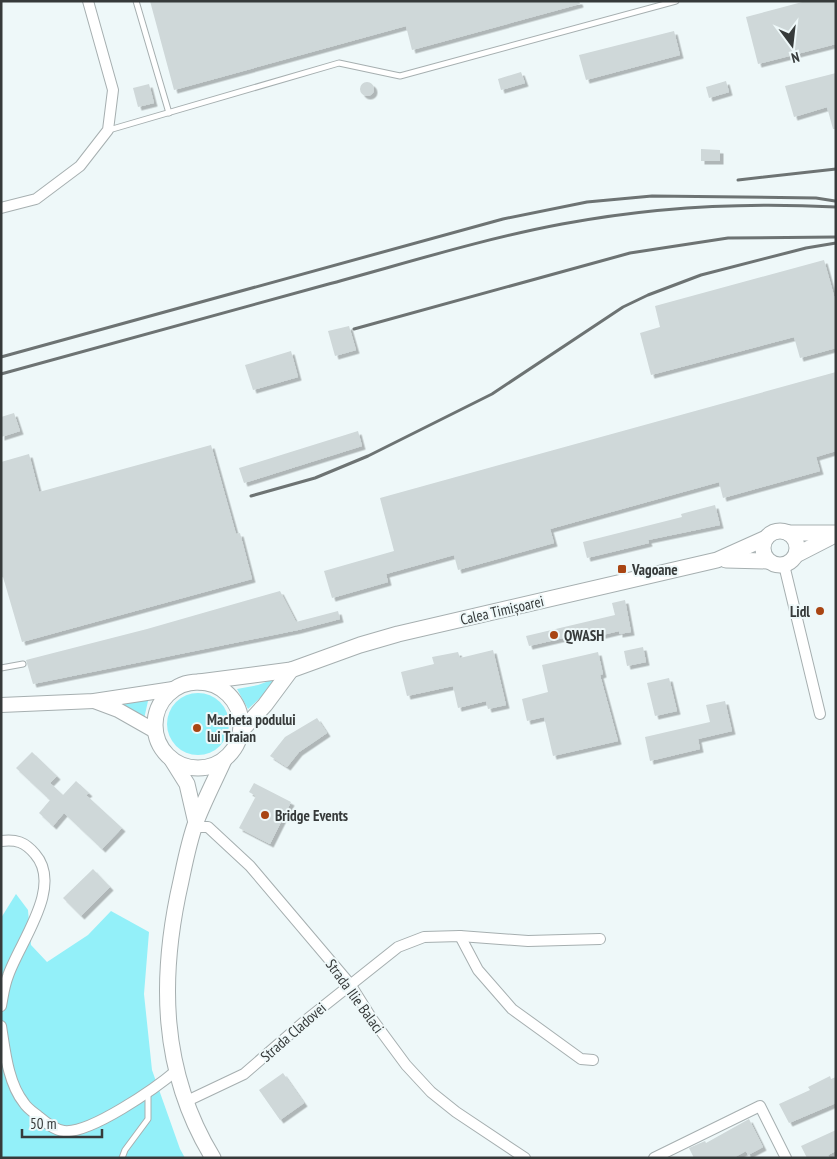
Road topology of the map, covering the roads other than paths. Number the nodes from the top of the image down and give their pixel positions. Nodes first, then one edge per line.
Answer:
1 (88, 1) edge
2 (136, 1) edge
3 (676, 1) edge
4 (169, 112) junction
5 (108, 130) junction
6 (1, 208) edge
7 (788, 533) junction
8 (836, 534) edge
9 (766, 538) junction
10 (796, 555) junction
11 (717, 560) junction
12 (768, 561) junction
13 (784, 565) junction
14 (23, 664) dead end
15 (1, 668) edge
16 (291, 670) junction
17 (199, 682) junction
18 (174, 689) junction
19 (94, 701) junction
20 (1, 705) edge
21 (820, 714) dead end
22 (155, 731) junction
23 (241, 731) junction
24 (171, 759) junction
25 (224, 760) junction
26 (195, 825) junction
27 (1, 841) edge
28 (460, 936) junction
29 (600, 939) dead end
30 (350, 984) junction
31 (1, 1006) edge
32 (1, 1026) edge
33 (593, 1060) dead end
34 (177, 1070) junction
35 (148, 1092) junction
36 (186, 1101) junction
37 (499, 1142) junction
38 (675, 1154) edge
39 (122, 1158) edge
40 (213, 1158) edge
41 (507, 1158) edge
42 (525, 1158) edge
43 (654, 1158) edge
44 (786, 1158) edge

1 - 5 street
2 - 4 lane
3 - 4 lane
4 - 5 lane
5 - 6 street
7 - 8 main road
7 - 9 main road
7 - 10 main road
8 - 10 main road
9 - 11 main road, Calea Timișoarei
9 - 12 main road
10 - 13 main road
11 - 12 main road, Calea Timișoarei
11 - 16 main road, Calea Timișoarei
12 - 13 main road
13 - 21 street
14 - 15 lane
16 - 17 main road, Calea Timișoarei
16 - 23 main road
17 - 18 main road
17 - 23 main road
18 - 19 main road
18 - 22 main road
19 - 20 main road
19 - 22 main road
22 - 24 main road
23 - 25 main road
24 - 25 main road
24 - 26 main road
25 - 26 main road
26 - 30 street, Strada Ilie Balaci
26 - 34 main road
27 - 31 street
28 - 29 street, Strada Cladovei
28 - 30 street, Strada Cladovei
28 - 33 street
30 - 36 street, Strada Cladovei
30 - 37 street, Strada Ilie Balaci
32 - 35 street
34 - 35 street
34 - 36 main road
35 - 39 lane
36 - 40 main road
37 - 41 street
37 - 42 street, Strada Ilie Balaci
38 - 43 street
38 - 44 street

